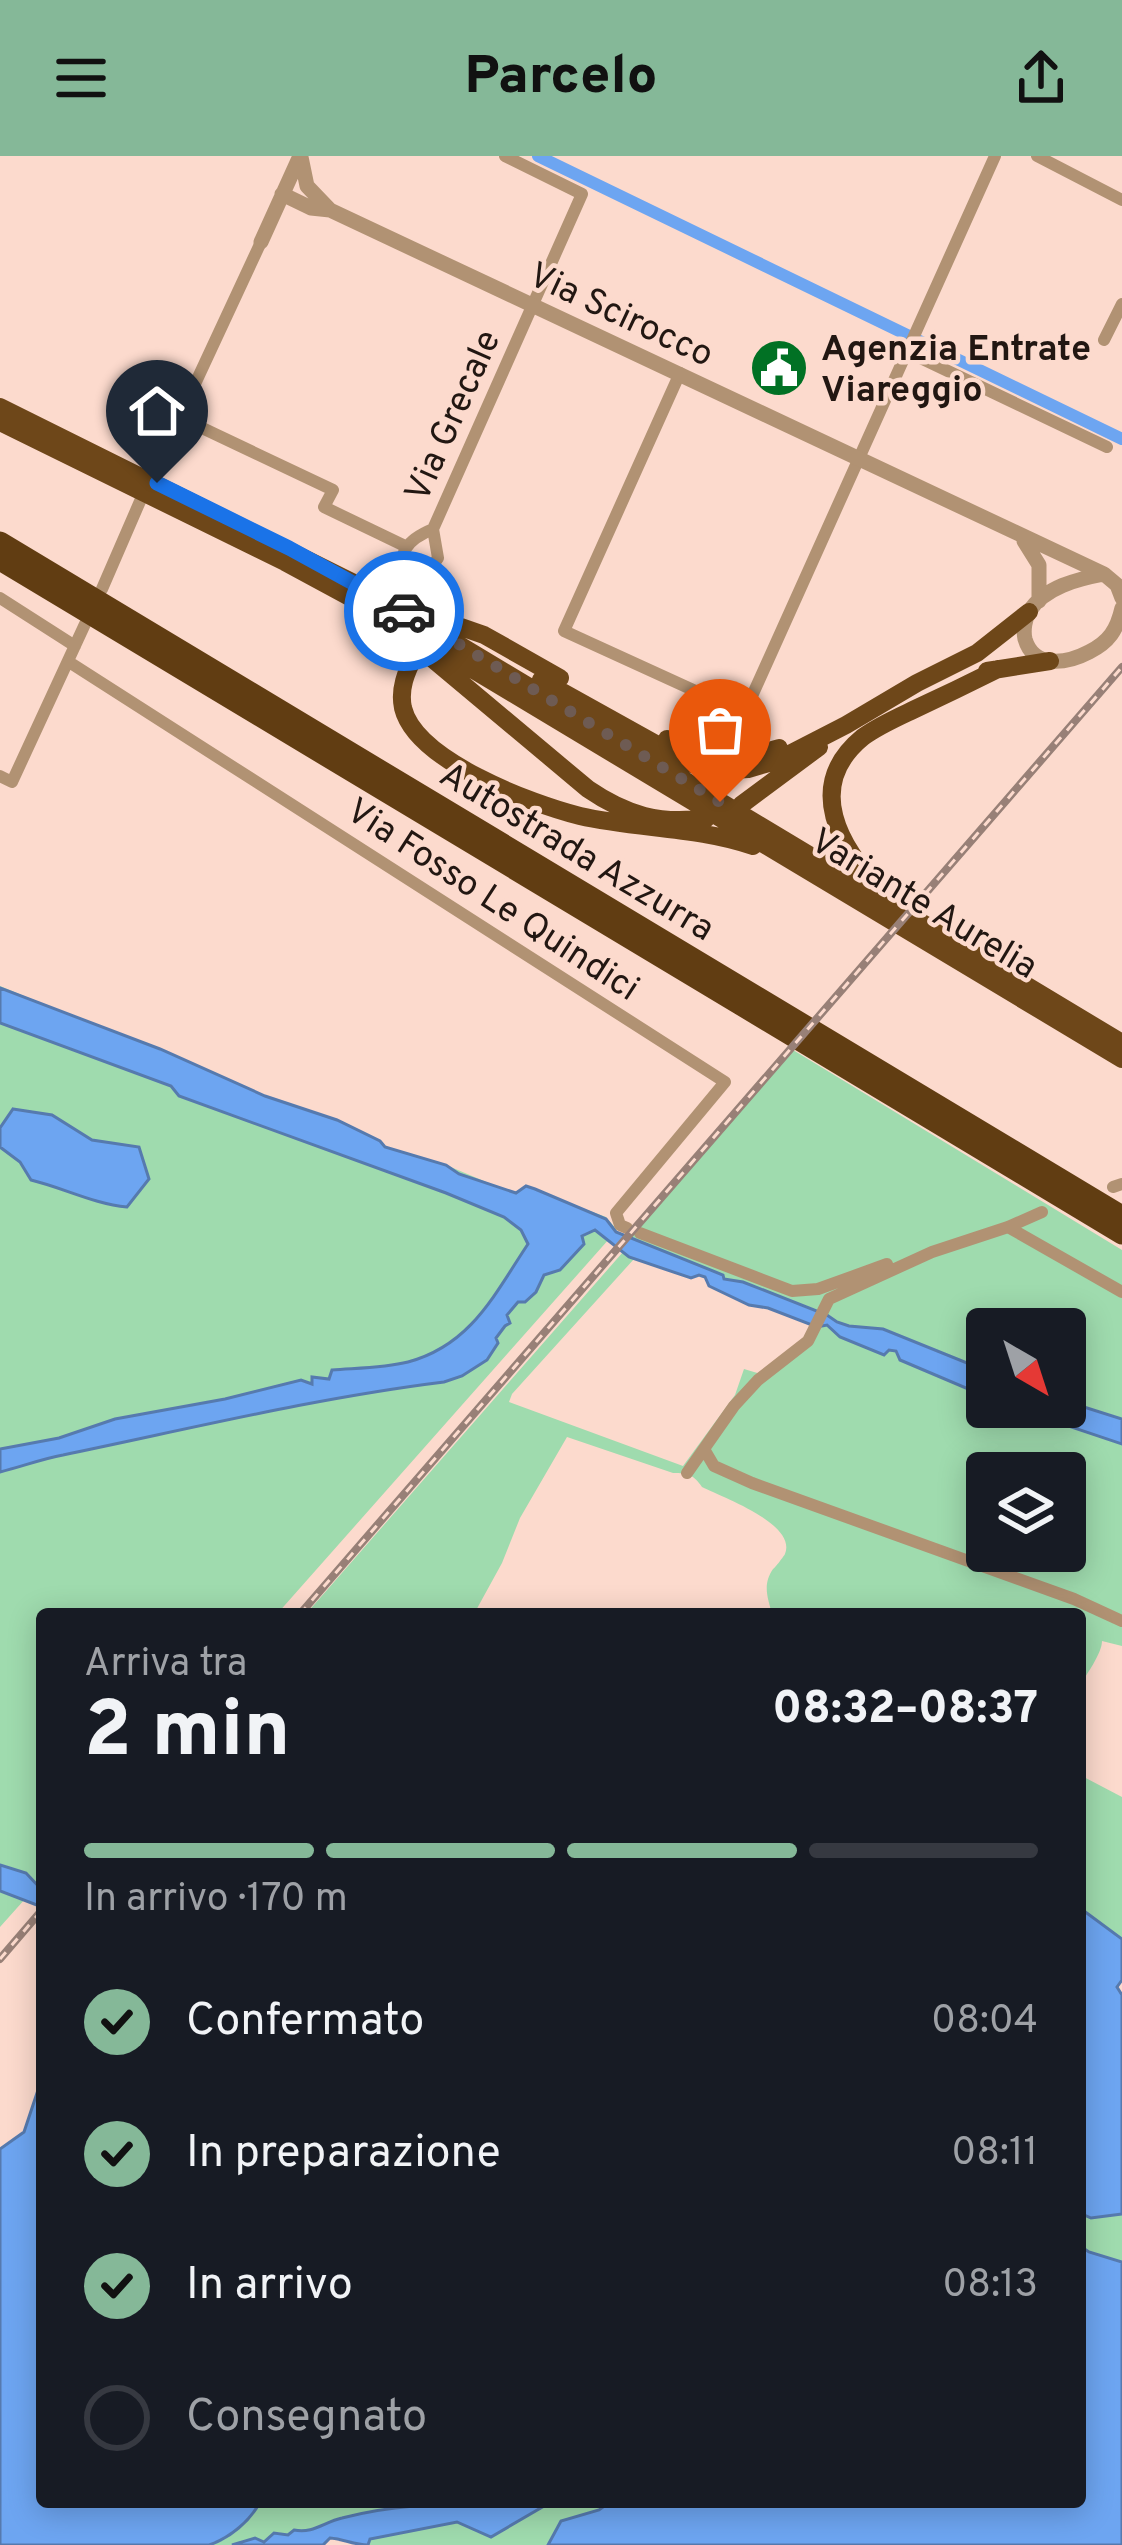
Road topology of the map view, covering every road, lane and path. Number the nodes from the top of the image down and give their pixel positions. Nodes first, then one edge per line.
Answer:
1 (300, 156) edge
2 (506, 156) edge
3 (994, 156) edge
4 (1037, 156) edge
5 (285, 188) junction
6 (309, 189) junction
7 (1122, 200) edge
8 (311, 208) junction
9 (330, 210) junction
10 (261, 242) junction
11 (1122, 304) edge
12 (534, 305) junction
13 (1105, 340) dead end
14 (909, 350) junction
15 (680, 373) junction
16 (0, 406) edge
17 (178, 418) junction
18 (0, 422) edge
19 (1107, 448) dead end
20 (859, 460) junction
21 (154, 470) dead end
22 (141, 499) dead end
23 (433, 529) junction
24 (1018, 534) junction
25 (0, 542) edge
26 (405, 546) junction
27 (0, 560) edge
28 (1111, 573) edge
29 (102, 589) dead end
30 (366, 589) junction
31 (0, 598) edge
32 (1122, 598) edge
33 (1034, 607) junction
34 (1122, 608) edge
35 (372, 609) junction
36 (86, 624) dead end
37 (461, 628) dead end
38 (1118, 631) edge
39 (75, 646) junction
40 (415, 656) dead end
41 (69, 662) junction
42 (1050, 662) junction
43 (998, 669) junction
44 (875, 710) junction
45 (847, 725) junction
46 (0, 776) edge
47 (741, 805) dead end
48 (706, 818) dead end
49 (811, 872) junction
50 (880, 900) junction
51 (928, 934) junction
52 (726, 987) junction
53 (1122, 1043) edge
54 (1122, 1059) edge
55 (850, 1061) junction
56 (1042, 1212) dead end
57 (1122, 1216) edge
58 (1008, 1227) junction
59 (1122, 1234) edge
60 (950, 1246) junction
61 (1122, 1292) edge
62 (704, 1449) junction
63 (687, 1473) dead end
64 (1122, 1621) edge

1 - 5 street
1 - 6 street
2 - 12 street, Via Grecale
3 - 14 street
4 - 7 street
5 - 6 street, Via Scirocco
5 - 8 street, Via Scirocco
5 - 10 street
6 - 9 street, Via Scirocco
8 - 9 street, Via Scirocco
8 - 10 street
9 - 12 street, Via Scirocco
10 - 17 street
11 - 13 street
12 - 15 street, Via Scirocco
12 - 23 street, Via Grecale
14 - 19 street
14 - 20 street
15 - 20 street, Via Scirocco
15 - 20 street
16 - 30 highway, Variante Aurelia
17 - 21 street
17 - 26 street, Via Grecale
18 - 35 highway, Variante Aurelia
20 - 24 street, Via Scirocco
22 - 29 street
23 - 26 street
23 - 26 street
24 - 28 street, Via Scirocco
24 - 33 street
25 - 52 highway, Autostrada Azzurra
27 - 52 highway, Autostrada Azzurra
28 - 32 street
28 - 33 street
30 - 45 highway
30 - 50 highway, Variante Aurelia
31 - 39 street
33 - 42 street
33 - 44 highway
34 - 38 street
35 - 48 highway
35 - 49 highway, Variante Aurelia
36 - 39 street
37 - 45 highway
38 - 42 street
39 - 41 street
40 - 49 highway
41 - 46 street
41 - 60 street, Via Fosso Le Quindici
42 - 43 highway
43 - 44 highway
43 - 50 highway
44 - 45 highway
45 - 47 highway
49 - 50 highway, Variante Aurelia
50 - 51 highway, Variante Aurelia
50 - 51 highway, Variante Aurelia
51 - 53 highway, Variante Aurelia
51 - 54 highway, Variante Aurelia
52 - 55 highway, Autostrada Azzurra
55 - 57 highway, Autostrada Azzurra
55 - 59 highway, Autostrada Azzurra
56 - 58 street
58 - 60 street
58 - 61 street
60 - 62 street
62 - 63 street
62 - 64 street

